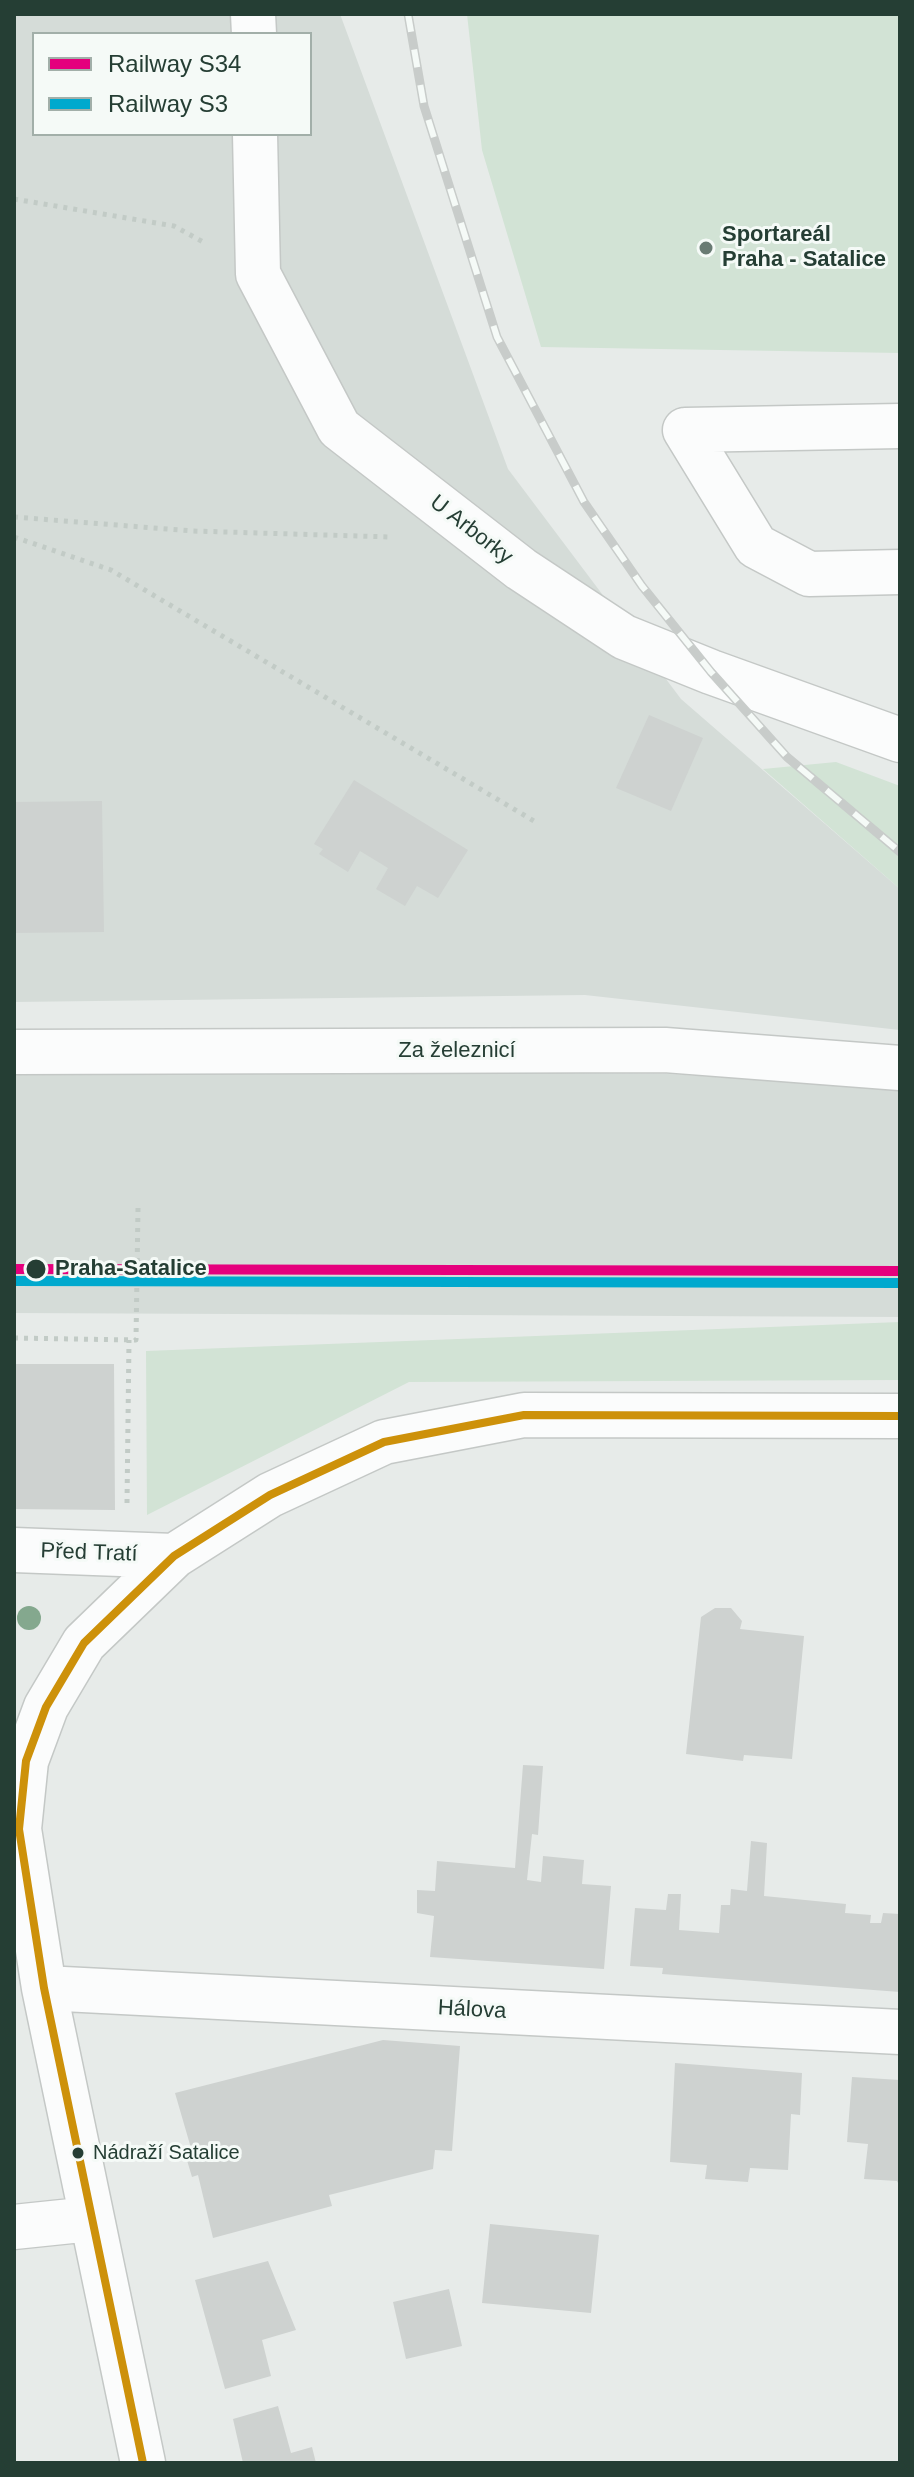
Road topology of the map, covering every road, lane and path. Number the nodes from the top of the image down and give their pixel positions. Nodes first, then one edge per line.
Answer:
1 (255, 136) edge
2 (14, 199) edge
3 (258, 274) junction
4 (900, 426) edge
5 (14, 517) edge
6 (14, 537) edge
7 (392, 537) dead end
8 (900, 572) edge
9 (900, 740) edge
10 (534, 821) dead end
11 (14, 1052) edge
12 (900, 1068) edge
13 (138, 1208) dead end
14 (14, 1338) edge
15 (129, 1340) junction
16 (900, 1416) edge
17 (14, 1550) edge
18 (126, 1554) junction
19 (174, 1556) junction
20 (17, 1814) edge
21 (44, 1988) junction
22 (900, 2032) edge
23 (91, 2219) junction
24 (14, 2227) edge
25 (143, 2463) edge

1 - 3 street, U Arborky
2 - 3 path
3 - 9 street, U Arborky
4 - 8 street
5 - 7 path
6 - 10 path
11 - 12 street, Za železnicí
13 - 15 path
14 - 15 path
15 - 18 path
16 - 19 street
17 - 18 street, Před Tratí
18 - 19 street, Před Tratí
19 - 20 street
20 - 21 street
21 - 22 street, Hálova
21 - 23 street
23 - 24 street
23 - 25 street

